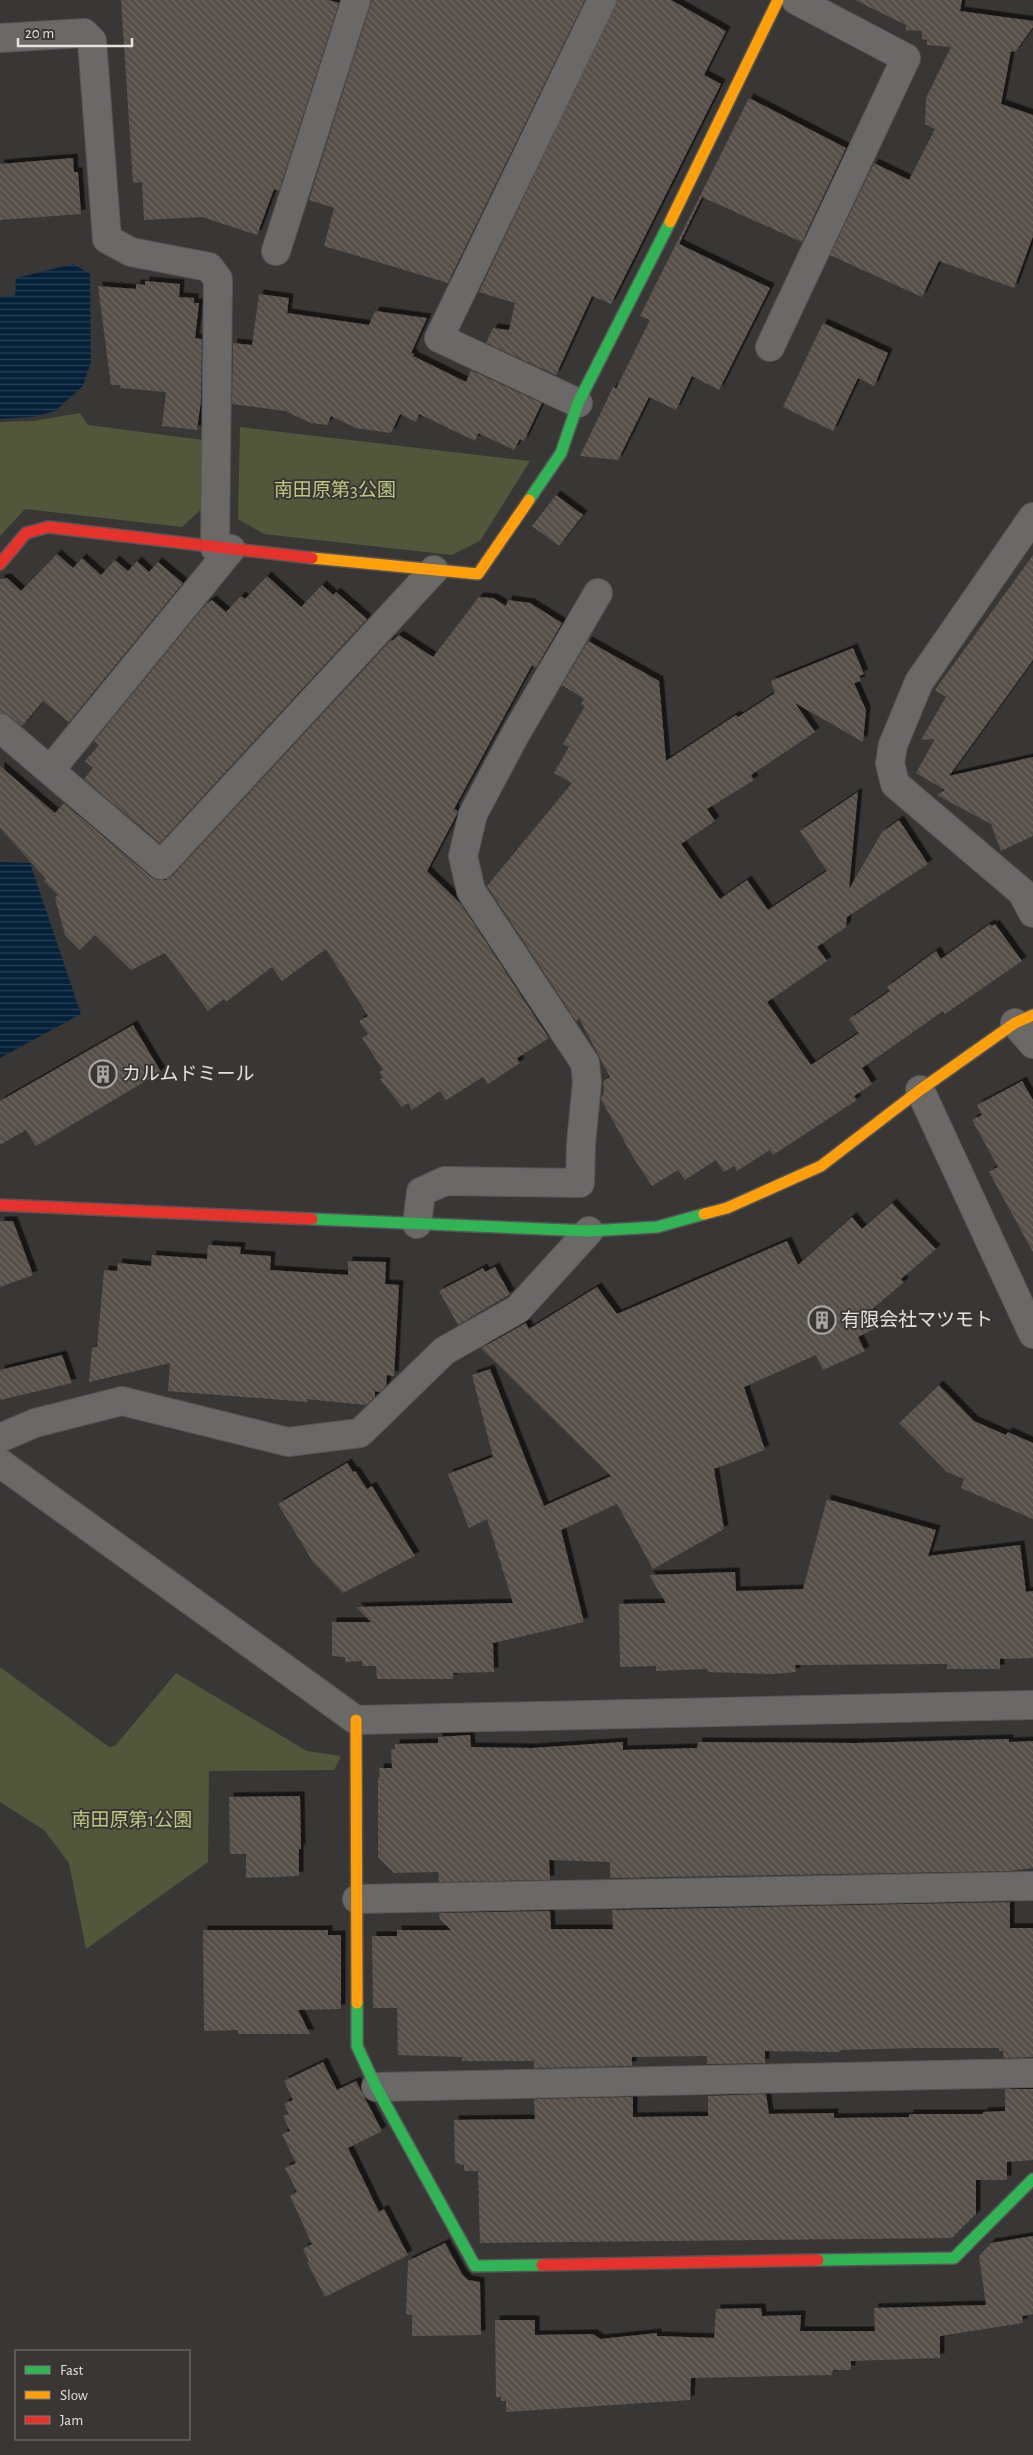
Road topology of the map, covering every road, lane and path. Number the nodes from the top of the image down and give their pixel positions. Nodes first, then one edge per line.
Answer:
1 (356, 0) edge
2 (602, 0) edge
3 (778, 0) edge
4 (796, 0) edge
5 (0, 38) edge
6 (276, 251) dead end
7 (770, 347) dead end
8 (578, 403) junction
9 (1033, 517) edge
10 (223, 548) junction
11 (0, 564) edge
12 (434, 570) junction
13 (598, 593) dead end
14 (0, 728) edge
15 (51, 769) junction
16 (1033, 913) edge
17 (1024, 1019) edge
18 (1033, 1044) edge
19 (920, 1090) junction
20 (0, 1205) edge
21 (417, 1224) junction
22 (589, 1232) junction
23 (1033, 1334) edge
24 (0, 1438) edge
25 (0, 1463) edge
26 (1033, 1704) edge
27 (356, 1720) junction
28 (1033, 1886) edge
29 (356, 1898) junction
30 (1033, 2073) edge
31 (376, 2087) junction
32 (1033, 2179) edge

1 - 6 street
2 - 8 street
3 - 8 street
4 - 7 street
5 - 10 street
8 - 12 street
9 - 16 street
10 - 11 street
10 - 12 street
10 - 15 street
12 - 15 street
13 - 21 street
14 - 15 street
17 - 18 street
17 - 19 street
19 - 22 street
19 - 23 street
20 - 21 street
21 - 22 street
22 - 24 street
25 - 27 street
26 - 27 street
27 - 29 street
28 - 29 street
29 - 31 street
30 - 31 street
31 - 32 street

